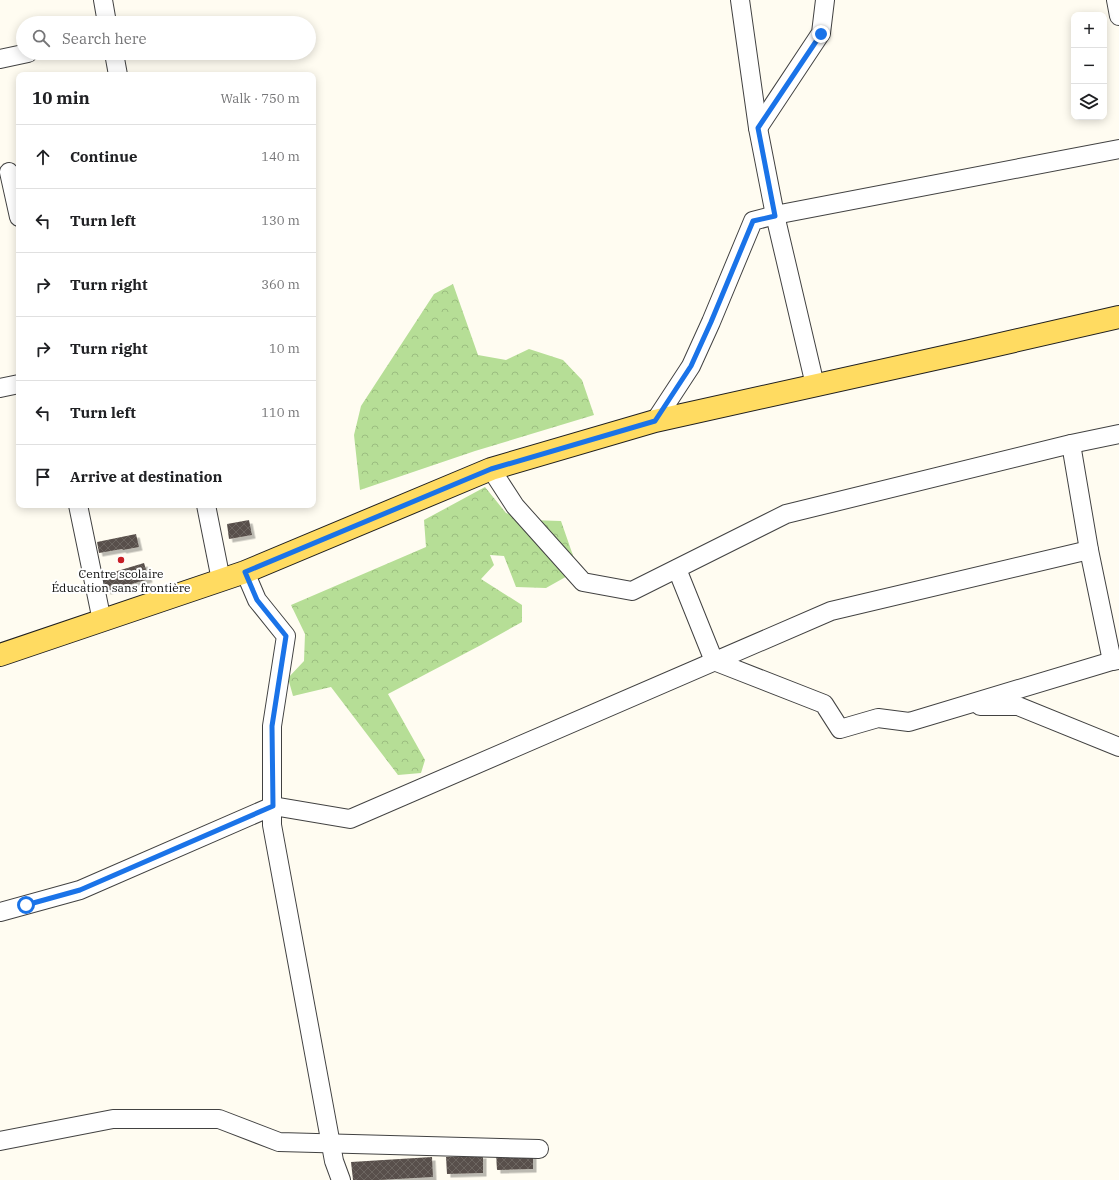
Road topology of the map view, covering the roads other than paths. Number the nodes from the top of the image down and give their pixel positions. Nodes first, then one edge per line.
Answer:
1 (103, 0) edge
2 (740, 0) edge
3 (825, 0) edge
4 (1116, 0) edge
5 (106, 16) edge
6 (1119, 16) edge
7 (16, 56) edge
8 (0, 59) edge
9 (115, 60) edge
10 (117, 72) edge
11 (758, 128) junction
12 (1119, 148) edge
13 (10, 172) edge
14 (16, 202) edge
15 (775, 216) junction
16 (1119, 317) edge
17 (16, 385) edge
18 (815, 385) junction
19 (0, 388) edge
20 (655, 421) junction
21 (1119, 434) edge
22 (1071, 444) junction
23 (491, 469) junction
24 (79, 508) edge
25 (207, 508) edge
26 (1089, 550) junction
27 (677, 569) junction
28 (245, 572) junction
29 (221, 580) junction
30 (102, 621) junction
31 (0, 655) edge
32 (1116, 660) edge
33 (714, 661) junction
34 (963, 705) junction
35 (1119, 747) edge
36 (273, 806) junction
37 (0, 912) edge
38 (0, 1141) edge
39 (331, 1144) junction
40 (539, 1149) dead end
41 (341, 1180) edge

1 - 5 street
2 - 11 street
3 - 11 street
4 - 6 street
7 - 8 street
9 - 10 street
11 - 15 street
12 - 15 street
13 - 14 street
15 - 18 street
15 - 20 street
16 - 18 main road
17 - 19 street
18 - 20 main road
20 - 23 main road
21 - 22 street
22 - 26 street
22 - 27 street
23 - 27 street
23 - 28 main road
24 - 30 street
25 - 29 street
26 - 32 street
26 - 33 street
27 - 33 street
28 - 29 main road
28 - 36 street
29 - 30 main road
30 - 31 main road
32 - 34 street
33 - 34 street
33 - 36 street
34 - 35 street
36 - 37 street
36 - 39 street
38 - 39 street
39 - 40 street
39 - 41 street

